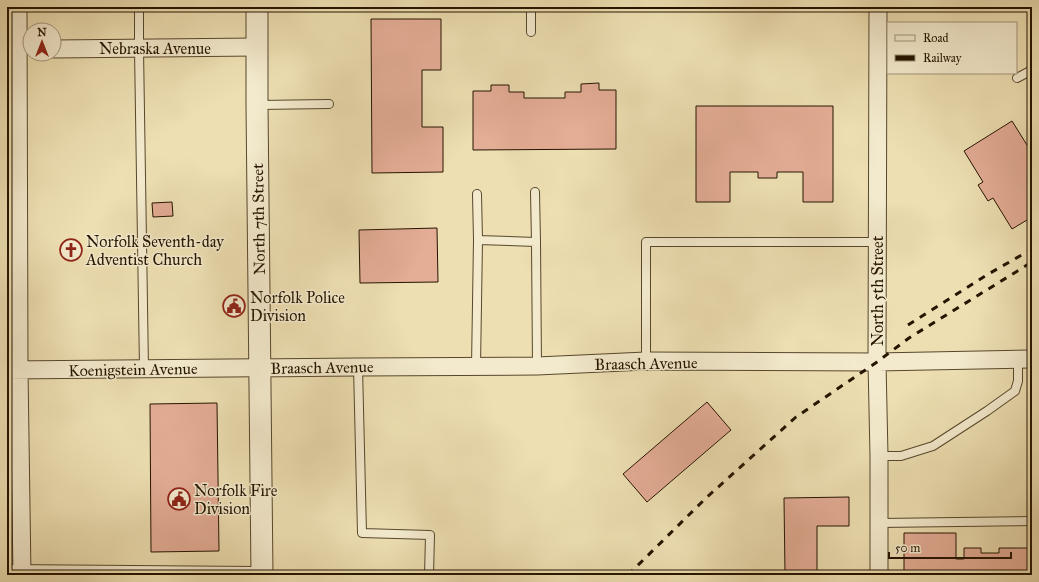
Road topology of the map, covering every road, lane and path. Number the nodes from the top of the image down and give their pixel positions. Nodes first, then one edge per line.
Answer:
1 (18, 7) edge
2 (139, 7) edge
3 (257, 7) edge
4 (531, 7) edge
5 (878, 7) edge
6 (531, 32) dead end
7 (257, 47) junction
8 (18, 49) edge
9 (62, 49) edge
10 (139, 49) junction
11 (1032, 70) edge
12 (1018, 78) dead end
13 (329, 104) dead end
14 (257, 105) junction
15 (535, 192) dead end
16 (477, 194) dead end
17 (478, 240) junction
18 (536, 242) junction
19 (878, 242) junction
20 (1025, 359) edge
21 (646, 361) junction
22 (877, 362) junction
23 (537, 366) junction
24 (358, 367) junction
25 (476, 367) junction
26 (260, 368) junction
27 (144, 369) junction
28 (13, 370) edge
29 (879, 456) junction
30 (1032, 521) edge
31 (879, 523) junction
32 (17, 571) edge
33 (262, 573) edge
34 (429, 575) edge
35 (879, 575) edge

1 - 8 street
2 - 10 lane
3 - 7 street, North 7th Street
4 - 6 lane
5 - 19 street, North 5th Street
7 - 10 street, Nebraska Avenue
7 - 14 street, North 7th Street
8 - 28 street
9 - 10 street, Nebraska Avenue
10 - 27 lane
11 - 12 lane
13 - 14 lane
14 - 26 street, North 7th Street
15 - 18 lane
16 - 17 lane
17 - 18 lane
17 - 25 lane
18 - 23 lane
19 - 21 lane
19 - 22 street, North 5th Street
20 - 22 street, Braasch Avenue
20 - 29 lane
21 - 22 street, Braasch Avenue
21 - 23 street, Braasch Avenue
22 - 29 street, North 5th Street
23 - 25 street, Braasch Avenue
24 - 25 street, Braasch Avenue
24 - 26 street, Braasch Avenue
24 - 34 lane
26 - 27 street, Koenigstein Avenue
26 - 33 street, North 7th Street
27 - 28 street, Koenigstein Avenue
28 - 32 street
29 - 31 street, North 5th Street
30 - 31 lane
31 - 35 street, North 5th Street
32 - 33 lane

